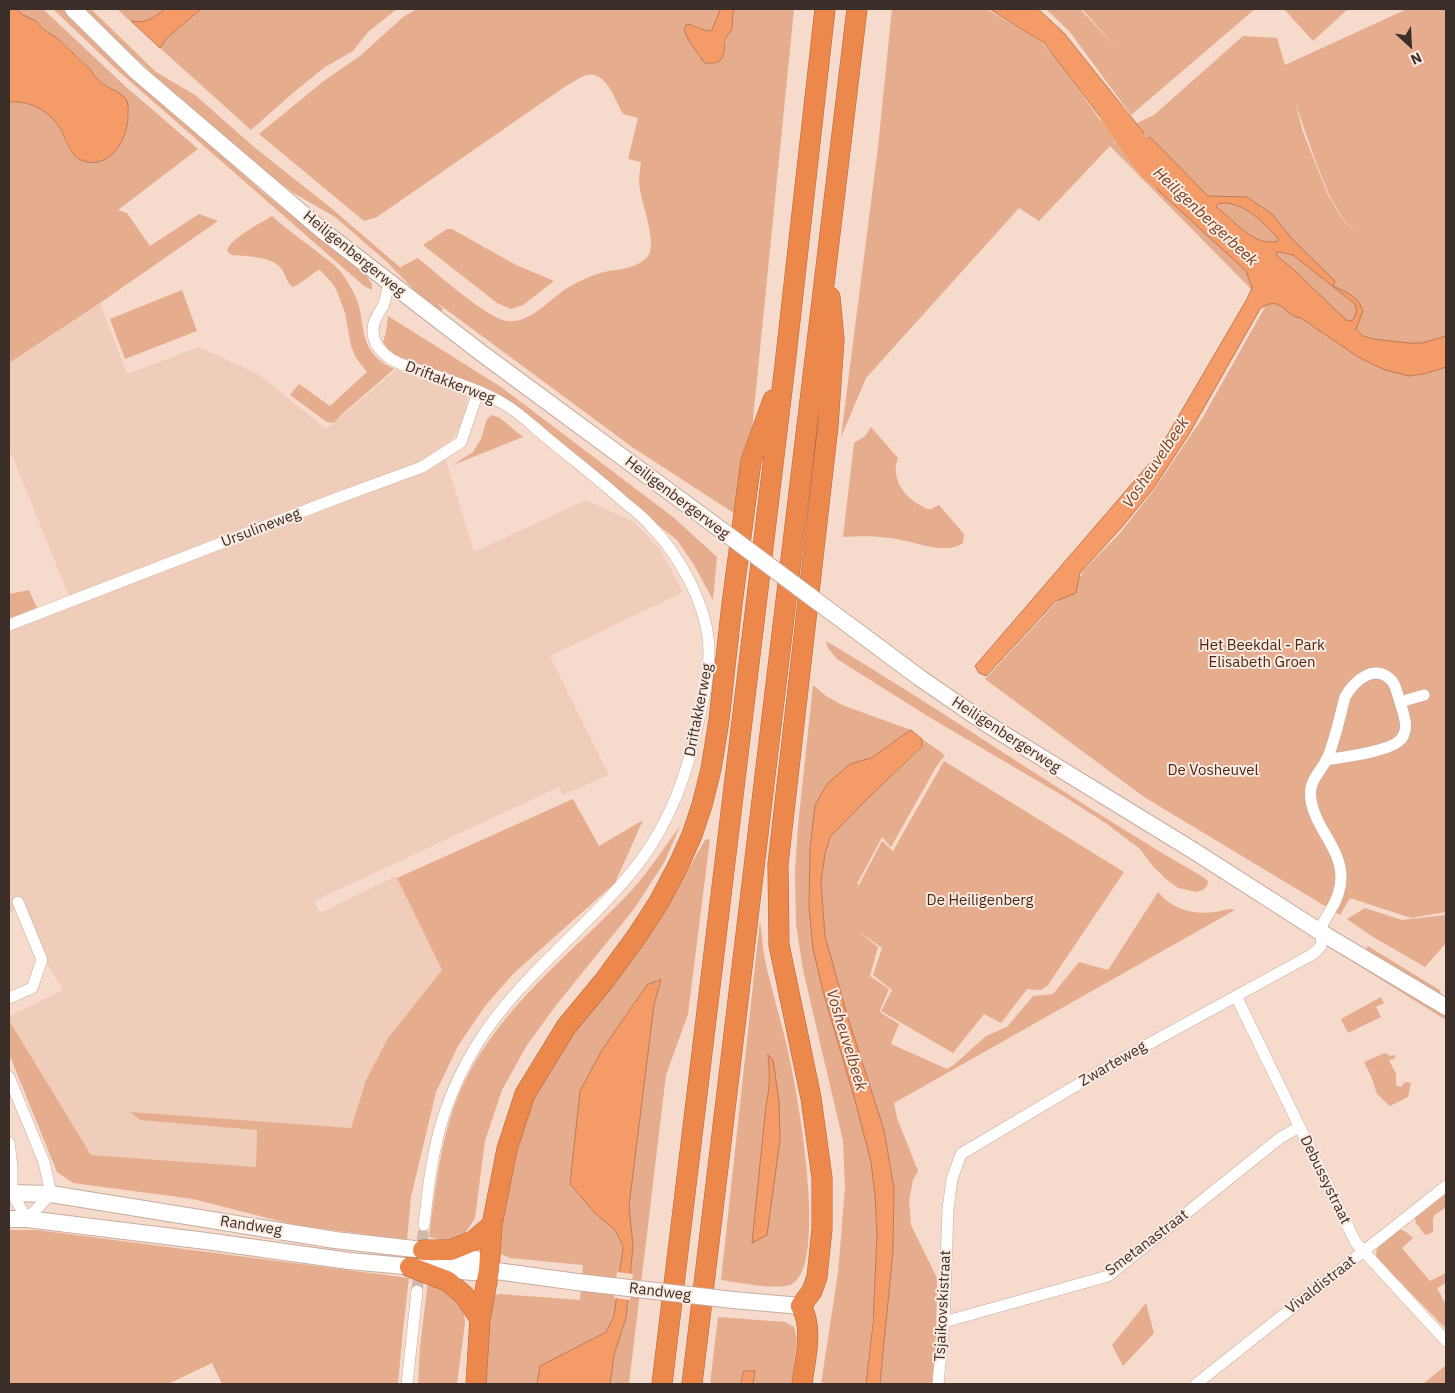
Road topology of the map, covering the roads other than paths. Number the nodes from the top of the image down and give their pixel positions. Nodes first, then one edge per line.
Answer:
1 (73, 9) edge
2 (825, 9) edge
3 (857, 9) edge
4 (826, 262) junction
5 (390, 283) junction
6 (785, 365) junction
7 (478, 392) junction
8 (9, 625) edge
9 (1424, 695) dead end
10 (1400, 702) junction
11 (1326, 760) junction
12 (18, 902) dead end
13 (1322, 933) junction
14 (1236, 996) junction
15 (9, 998) edge
16 (1446, 1007) edge
17 (9, 1077) edge
18 (1299, 1127) junction
19 (9, 1143) edge
20 (1446, 1186) edge
21 (10, 1193) edge
22 (51, 1194) junction
23 (9, 1219) edge
24 (27, 1219) junction
25 (424, 1225) tunnel mouth
26 (492, 1225) junction
27 (948, 1228) joint
28 (423, 1250) junction
29 (1363, 1252) junction
30 (410, 1267) junction
31 (489, 1270) junction
32 (417, 1291) tunnel mouth
33 (801, 1306) junction
34 (480, 1319) junction
35 (944, 1322) junction
36 (1446, 1341) edge
37 (407, 1384) edge
38 (476, 1384) edge
39 (662, 1384) edge
40 (692, 1384) edge
41 (802, 1384) edge
42 (938, 1384) edge
43 (1196, 1384) edge

1 - 5 main road, Heiligenbergerweg
2 - 6 highway
3 - 4 highway
4 - 33 highway
4 - 40 highway
5 - 7 street, Driftakkerweg
5 - 13 main road, Heiligenbergerweg, bridge
6 - 26 highway
6 - 39 highway
7 - 8 street, Ursulineweg
7 - 25 street, Driftakkerweg
9 - 10 street
10 - 11 street
10 - 11 street
11 - 13 street
12 - 15 street
13 - 14 street, Zwarteweg
13 - 16 main road, Heiligenbergerweg
14 - 18 street, Debussystraat
14 - 27 street, Zwarteweg
17 - 22 street
18 - 29 street, Debussystraat
18 - 35 street, Smetanastraat
19 - 21 street
20 - 29 street, Vivaldistraat
21 - 22 main road, Randweg
21 - 24 street
22 - 24 street
22 - 28 main road, Randweg
23 - 24 main road, Randweg
24 - 30 main road, Randweg
26 - 28 highway
26 - 31 highway
27 - 35 street, Tsjaikovskistraat
28 - 31 main road, Randweg
29 - 36 street, Debussystraat
29 - 43 street, Vivaldistraat
30 - 31 main road, Randweg
30 - 34 highway
31 - 33 main road, Randweg, bridge
31 - 34 highway
32 - 37 street
33 - 41 highway
34 - 38 highway
35 - 42 street, Tsjaikovskistraat

